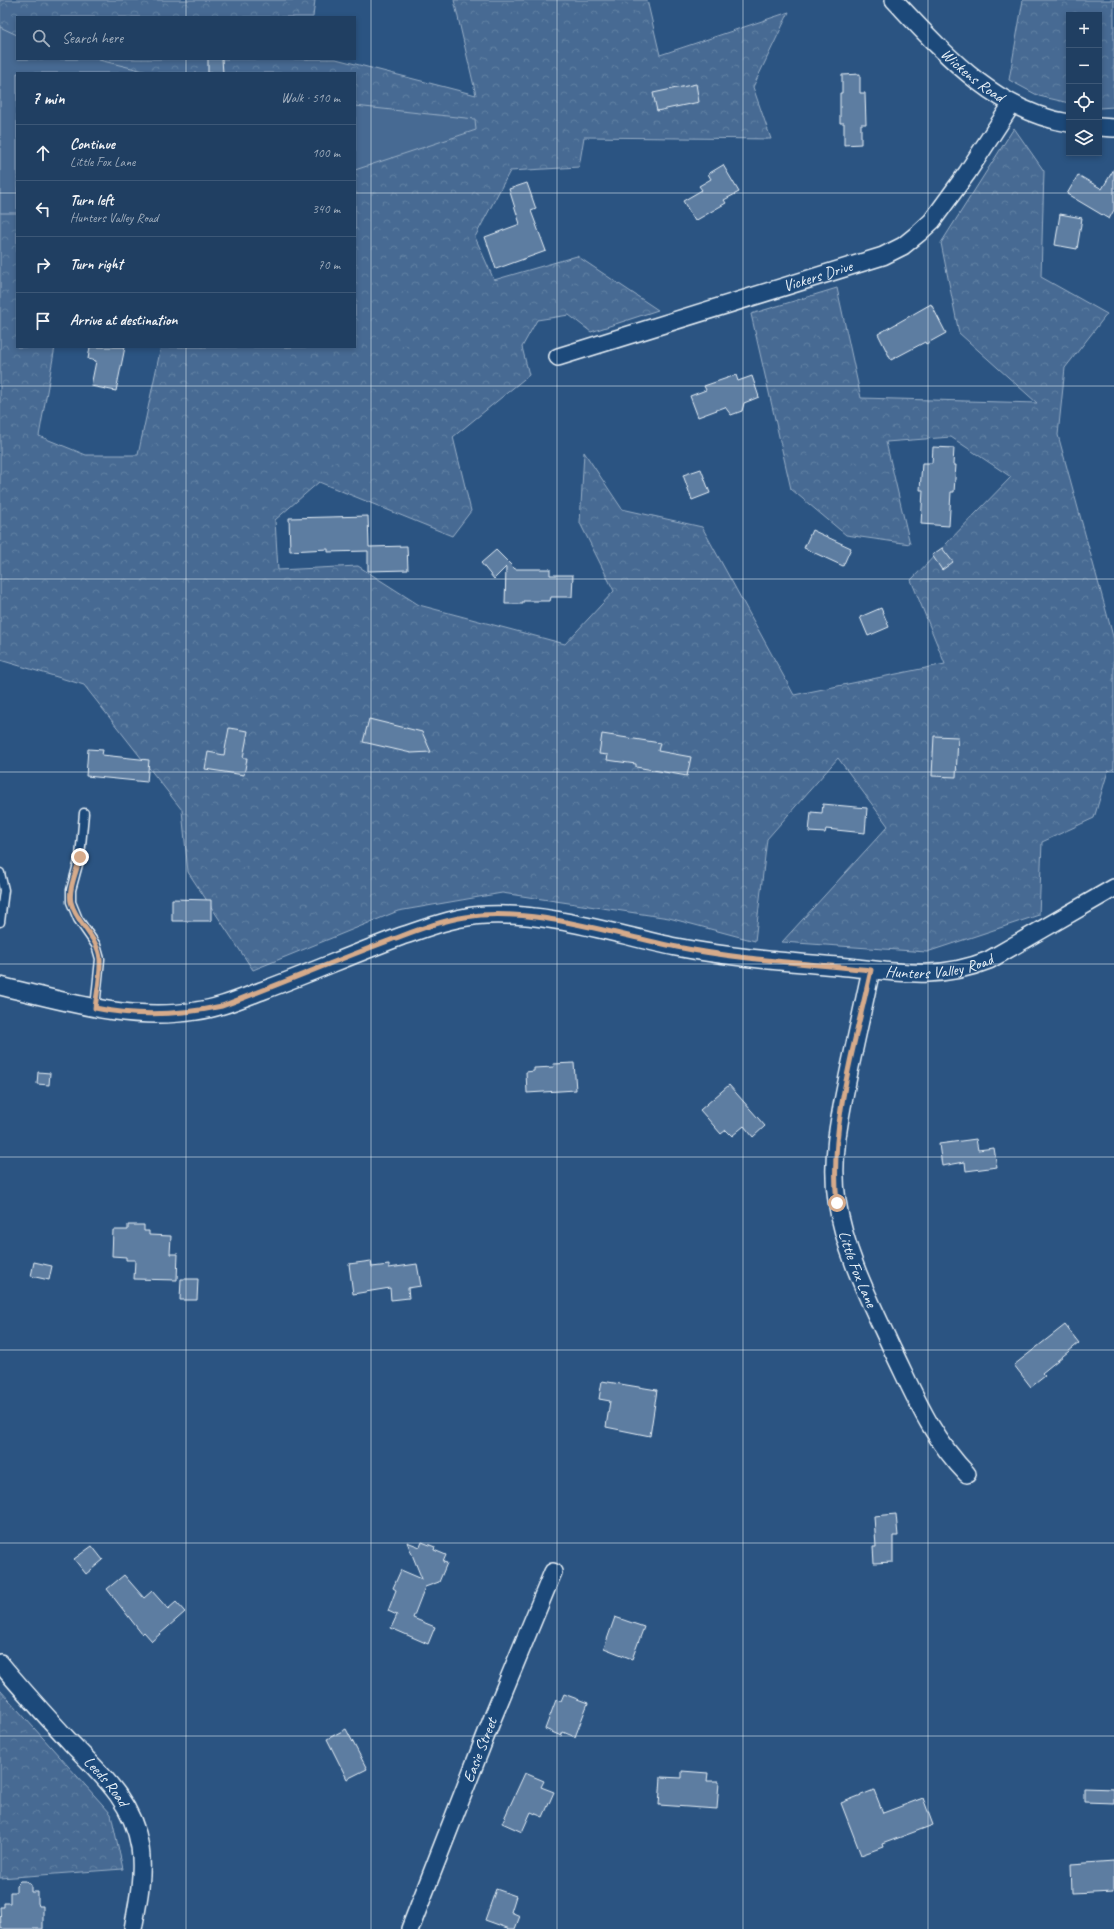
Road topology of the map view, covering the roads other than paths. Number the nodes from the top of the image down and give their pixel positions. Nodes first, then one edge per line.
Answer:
1 (894, 0) edge
2 (1012, 104) junction
3 (1066, 122) edge
4 (1102, 127) edge
5 (1114, 128) edge
6 (558, 357) dead end
7 (84, 813) dead end
8 (0, 873) edge
9 (1114, 888) edge
10 (0, 922) edge
11 (871, 970) junction
12 (0, 986) edge
13 (95, 1008) junction
14 (967, 1474) dead end
15 (553, 1572) dead end
16 (0, 1663) edge
17 (133, 1929) edge
18 (410, 1929) edge

1 - 2 street, Wickens Road
2 - 3 street, Wickens Road
2 - 6 street, Vickers Drive
4 - 5 street
7 - 13 lane
8 - 10 lane
9 - 11 street, Hunters Valley Road
11 - 13 street, Hunters Valley Road
11 - 14 street, Little Fox Lane
12 - 13 street, Hunters Valley Road
15 - 18 street, Easie Street
16 - 17 street, Leeds Road

